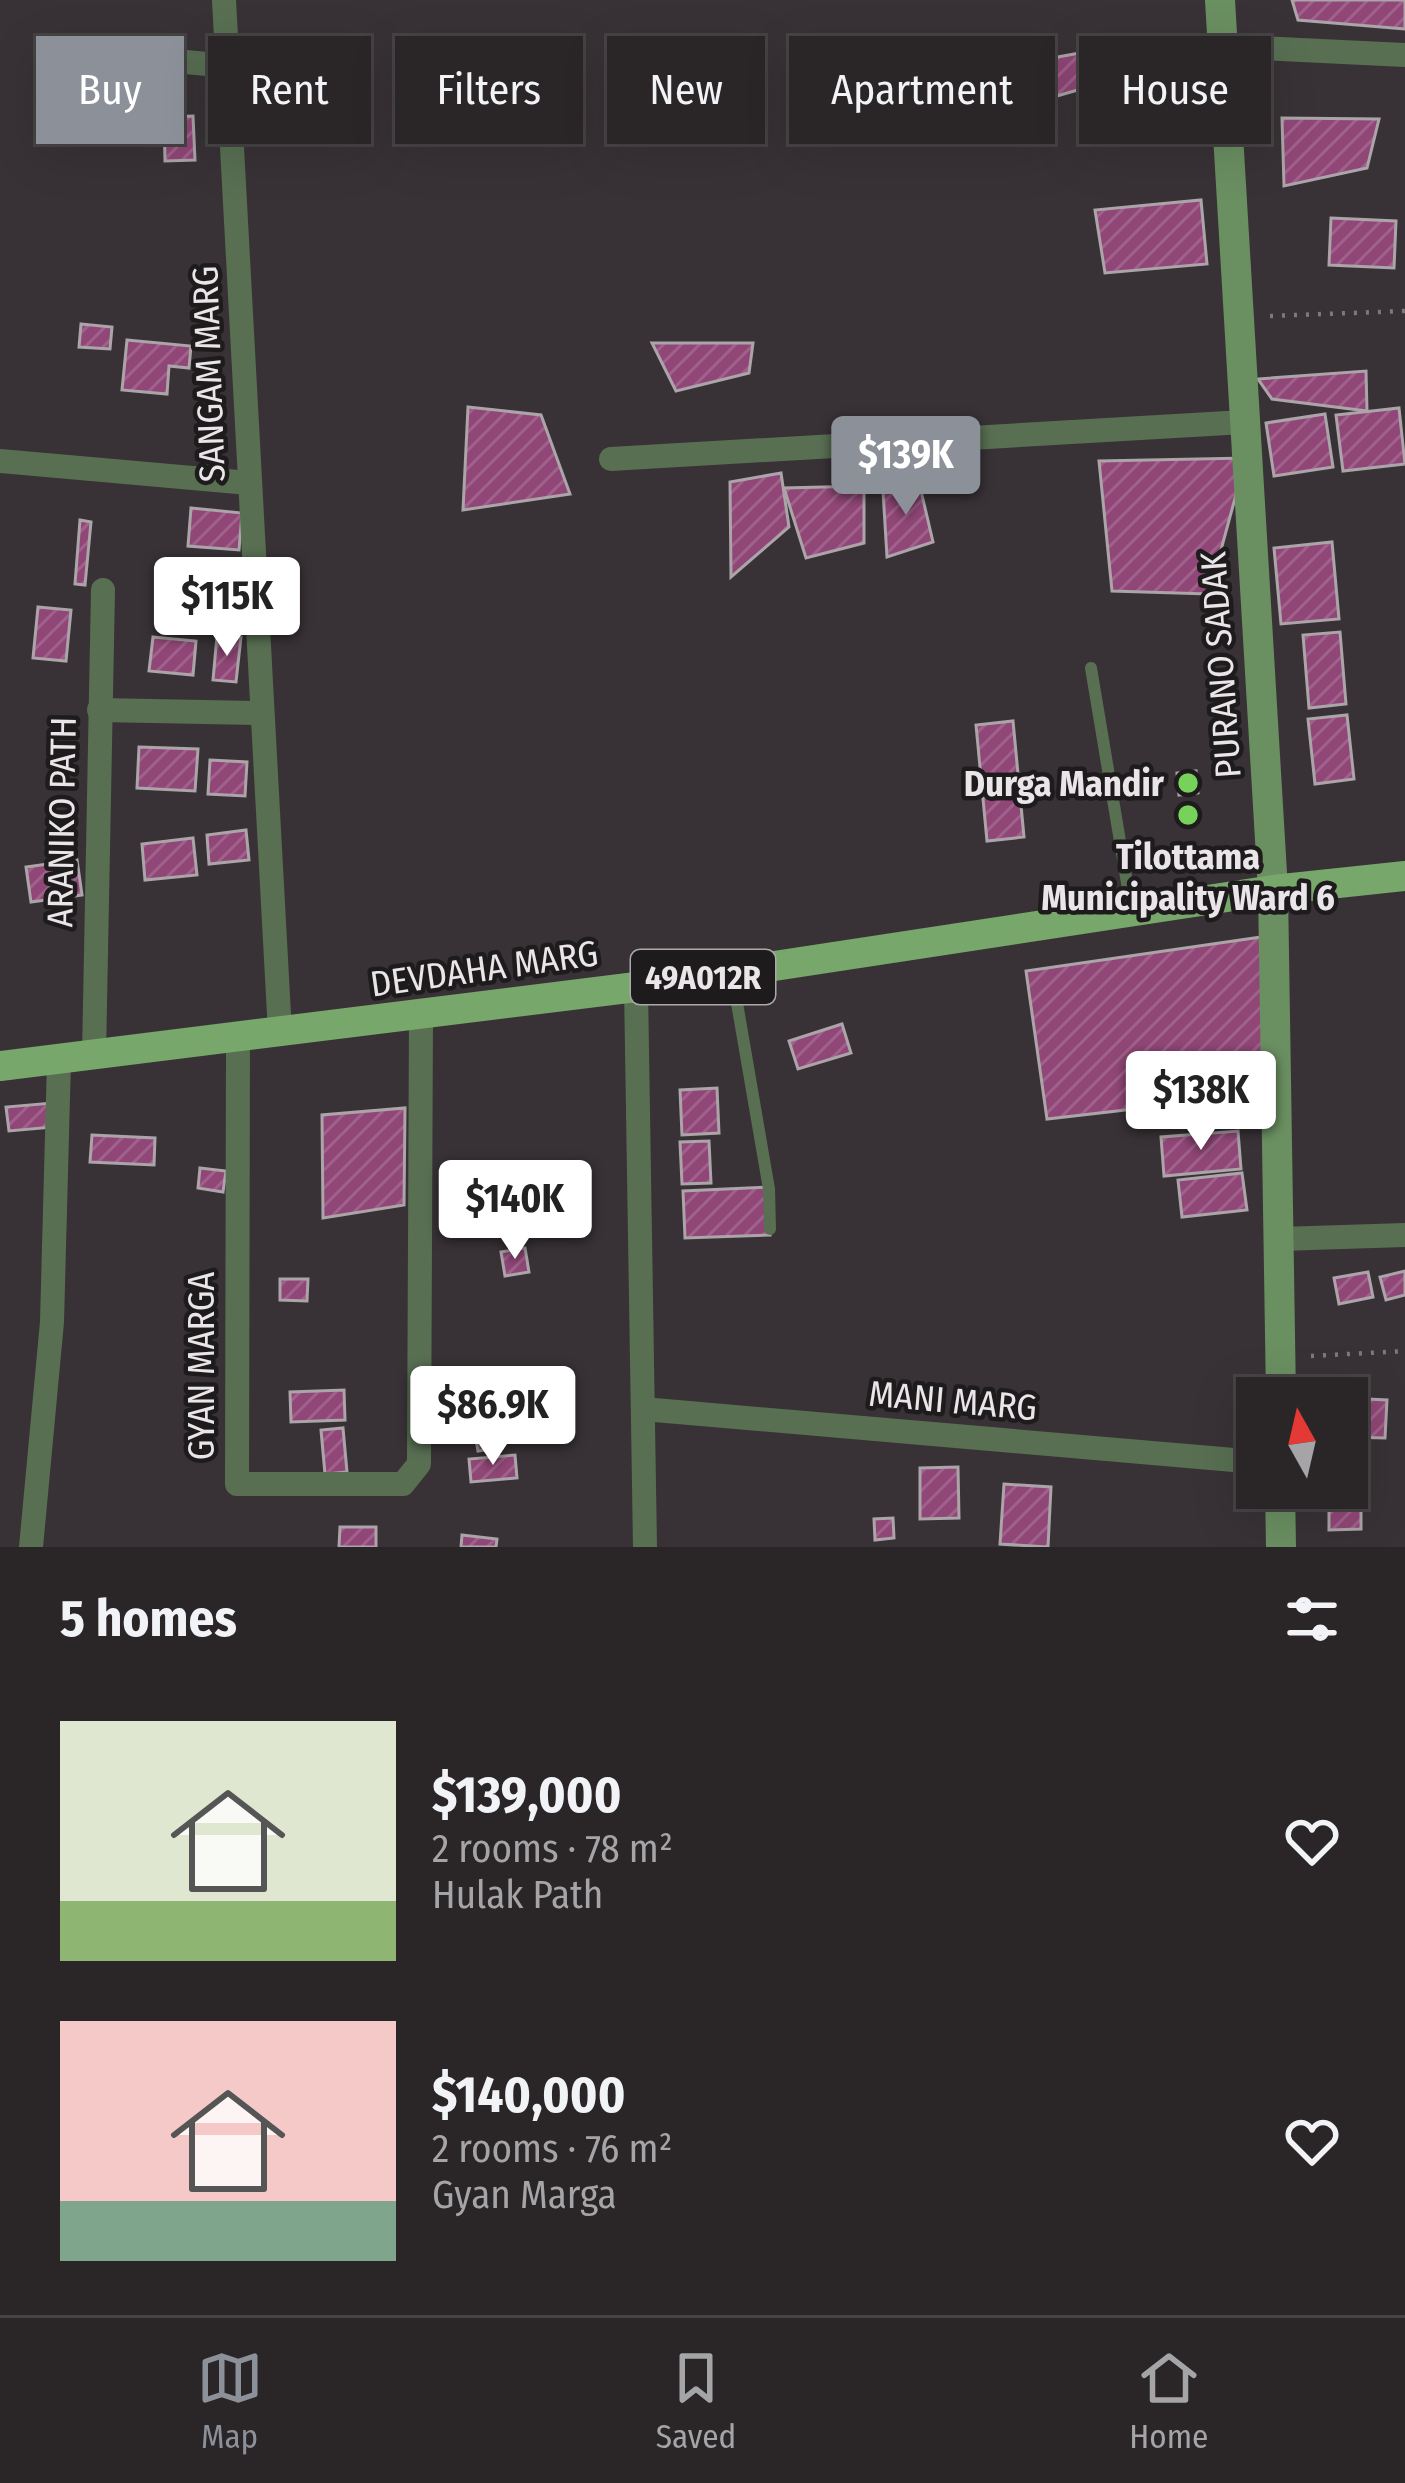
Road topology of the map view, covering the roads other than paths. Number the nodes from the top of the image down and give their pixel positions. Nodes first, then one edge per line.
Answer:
1 (224, 0) edge
2 (1220, 0) edge
3 (226, 36) edge
4 (1221, 36) edge
5 (1271, 48) edge
6 (1405, 55) edge
7 (232, 144) edge
8 (1228, 144) edge
9 (1244, 422) junction
10 (611, 459) dead end
11 (0, 461) edge
12 (248, 483) junction
13 (103, 590) dead end
14 (1091, 668) dead end
15 (99, 710) junction
16 (262, 713) junction
17 (1405, 876) edge
18 (1273, 890) junction
19 (1132, 914) junction
20 (732, 973) junction
21 (636, 987) junction
22 (421, 1016) junction
23 (280, 1034) junction
24 (238, 1040) junction
25 (94, 1056) junction
26 (59, 1060) junction
27 (0, 1066) edge
28 (770, 1229) dead end
29 (1405, 1235) edge
30 (1280, 1239) junction
31 (1282, 1377) edge
32 (643, 1409) junction
33 (1236, 1460) edge
34 (1281, 1509) edge
35 (31, 1547) edge
36 (645, 1547) edge
37 (1282, 1547) edge

1 - 3 street, SANGAM MARG
2 - 4 main road, PURANO SADAK
5 - 6 street
7 - 12 street, SANGAM MARG
8 - 9 main road, PURANO SADAK
9 - 10 street
9 - 18 main road, PURANO SADAK
11 - 12 street
12 - 16 street, SANGAM MARG
13 - 15 street, ARANIKO PATH
14 - 19 lane
15 - 16 street
15 - 25 street, ARANIKO PATH
16 - 23 street, SANGAM MARG
17 - 18 main road, DEVDAHA MARG / 49A012R
18 - 19 main road, DEVDAHA MARG / 49A012R
18 - 30 main road, PURANO SADAK
19 - 20 main road, DEVDAHA MARG / 49A012R
20 - 21 main road, DEVDAHA MARG / 49A012R
20 - 28 lane
21 - 22 main road, DEVDAHA MARG / 49A012R
21 - 32 street
22 - 23 main road, DEVDAHA MARG / 49A012R
22 - 24 street, GYAN MARGA
23 - 24 main road, DEVDAHA MARG / 49A012R
24 - 25 main road, DEVDAHA MARG / 49A012R
25 - 26 main road, DEVDAHA MARG / 49A012R
26 - 27 main road, DEVDAHA MARG / 49A012R
26 - 35 street
29 - 30 street
30 - 31 main road, PURANO SADAK
32 - 33 street, MANI MARG
32 - 36 street
34 - 37 main road

